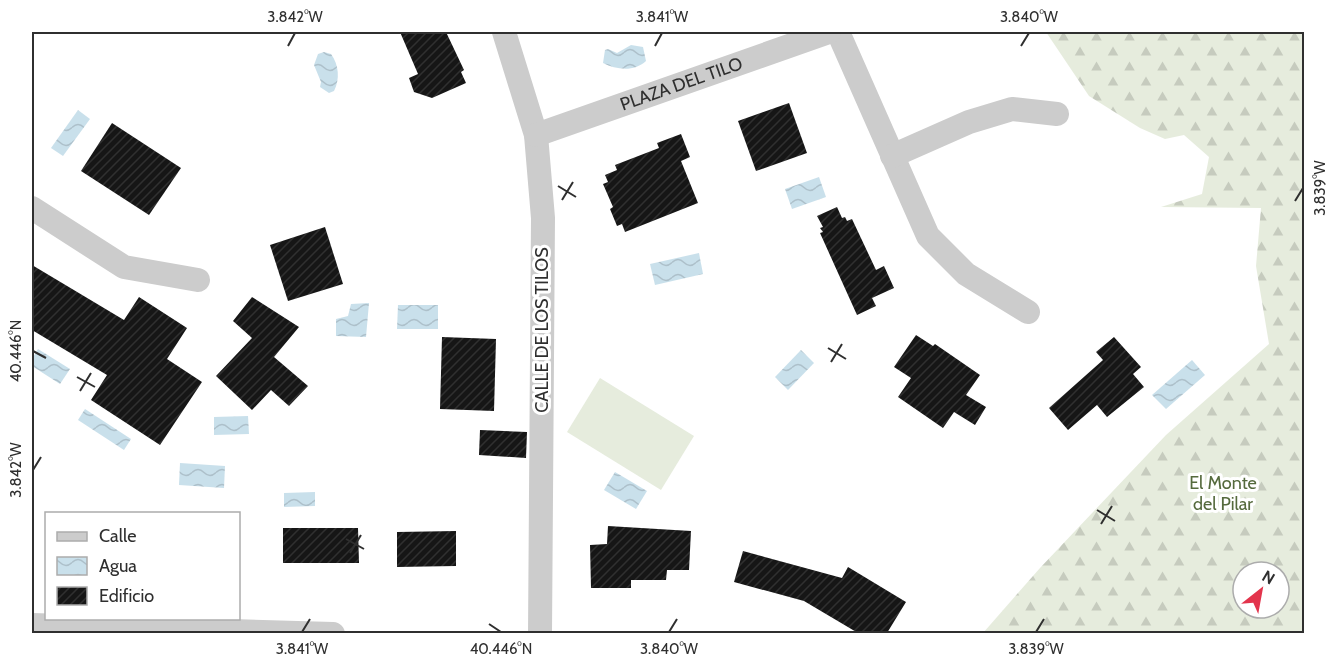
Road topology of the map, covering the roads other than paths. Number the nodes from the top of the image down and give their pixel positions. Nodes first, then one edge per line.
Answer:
1 (504, 32) edge
2 (829, 32) edge
3 (838, 32) edge
4 (1057, 114) dead end
5 (536, 135) junction
6 (892, 156) junction
7 (32, 208) edge
8 (198, 280) dead end
9 (1028, 312) dead end
10 (32, 626) edge
11 (333, 633) edge
12 (540, 633) edge

1 - 5 street, CALLE DE LOS TILOS
2 - 5 street, PLAZA DEL TILO
3 - 6 street
4 - 6 street
5 - 12 street, CALLE DE LOS TILOS
6 - 9 street
7 - 8 street
10 - 11 street

